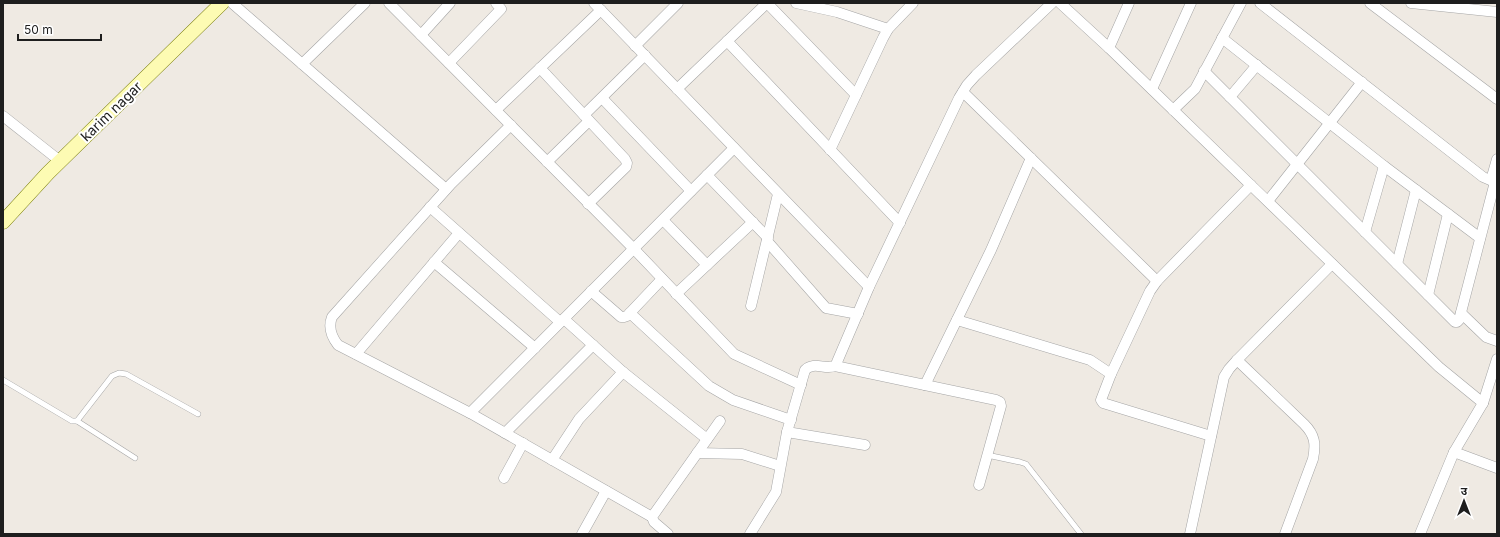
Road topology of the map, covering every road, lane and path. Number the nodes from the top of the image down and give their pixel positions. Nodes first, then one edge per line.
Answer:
1 (222, 3) edge
2 (232, 3) edge
3 (365, 3) edge
4 (390, 3) edge
5 (450, 3) edge
6 (496, 3) edge
7 (678, 3) edge
8 (767, 3) edge
9 (796, 3) edge
10 (913, 3) edge
11 (1052, 3) edge
12 (1060, 3) edge
13 (1129, 3) edge
14 (1191, 3) edge
15 (1241, 3) edge
16 (1260, 3) edge
17 (1370, 3) edge
18 (1411, 3) edge
19 (597, 7) edge
20 (1497, 12) edge
21 (888, 29) junction
22 (421, 35) junction
23 (1222, 38) junction
24 (727, 41) junction
25 (635, 46) junction
26 (1109, 48) junction
27 (645, 55) junction
28 (449, 63) junction
29 (302, 64) junction
30 (1257, 65) junction
31 (540, 68) junction
32 (1204, 71) junction
33 (1362, 82) junction
34 (677, 89) junction
35 (1152, 89) junction
36 (963, 92) junction
37 (856, 95) junction
38 (1230, 97) junction
39 (602, 98) junction
40 (1497, 99) edge
41 (496, 110) junction
42 (1173, 110) junction
43 (3, 116) edge
44 (586, 118) junction
45 (1330, 123) junction
46 (511, 125) junction
47 (734, 148) junction
48 (830, 150) junction
49 (1031, 158) junction
50 (1497, 159) edge
51 (60, 161) junction
52 (547, 162) junction
53 (1297, 164) junction
54 (1384, 166) junction
55 (707, 175) junction
56 (1494, 182) edge
57 (1251, 185) junction
58 (446, 189) junction
59 (1416, 190) junction
60 (691, 191) junction
61 (778, 194) junction
62 (1268, 201) junction
63 (588, 204) junction
64 (430, 207) junction
65 (1448, 214) junction
66 (663, 220) junction
67 (3, 222) edge
68 (753, 222) junction
69 (900, 223) junction
70 (1365, 232) junction
71 (459, 233) junction
72 (1480, 238) junction
73 (767, 239) junction
74 (634, 249) junction
75 (434, 262) junction
76 (1332, 264) junction
77 (1397, 264) junction
78 (707, 265) junction
79 (662, 279) junction
80 (1157, 281) junction
81 (869, 288) junction
82 (591, 291) junction
83 (676, 294) junction
84 (1428, 295) junction
85 (751, 306) dead end
86 (630, 313) junction
87 (1461, 313) junction
88 (858, 314) junction
89 (562, 320) junction
90 (957, 320) junction
91 (1497, 341) edge
92 (593, 345) junction
93 (535, 348) junction
94 (356, 354) junction
95 (1497, 359) edge
96 (1237, 360) junction
97 (835, 366) junction
98 (623, 372) junction
99 (1112, 374) junction
100 (3, 380) edge
101 (925, 385) junction
102 (801, 386) junction
103 (1483, 403) junction
104 (470, 413) junction
105 (198, 414) dead end
106 (791, 420) junction
107 (77, 421) junction
108 (720, 421) dead end
109 (787, 432) junction
110 (505, 433) junction
111 (1211, 436) junction
112 (708, 439) junction
113 (523, 444) junction
114 (864, 445) dead end
115 (1454, 452) junction
116 (697, 453) junction
117 (988, 455) junction
118 (135, 458) dead end
119 (552, 460) junction
120 (780, 466) junction
121 (1497, 468) edge
122 (504, 478) dead end
123 (979, 485) dead end
124 (606, 491) junction
125 (652, 517) junction
126 (670, 533) edge
127 (582, 534) edge
128 (750, 534) edge
129 (1081, 534) edge
130 (1190, 534) edge
131 (1285, 534) edge
132 (1420, 534) edge

1 - 51 street, karim nagar
2 - 29 street
3 - 29 street
4 - 22 street
5 - 22 street
6 - 28 street
7 - 25 street
8 - 24 street
8 - 37 street
9 - 21 street
10 - 21 street
11 - 36 street
12 - 26 street
13 - 26 street
14 - 35 street
15 - 23 street
16 - 33 street
17 - 40 street
18 - 20 street
19 - 25 street
19 - 31 street
21 - 37 street
22 - 28 street
23 - 30 street
23 - 32 street
24 - 34 street
24 - 48 street
25 - 27 street
26 - 35 street
27 - 34 street
27 - 39 street
28 - 41 street
29 - 58 street
30 - 38 street
30 - 45 street
31 - 41 street
31 - 44 street
32 - 38 street
32 - 42 street
33 - 45 street
33 - 56 street
34 - 47 street
35 - 42 street
36 - 49 street
36 - 69 street
37 - 48 street
38 - 53 street
39 - 44 street
39 - 60 street
41 - 46 street
42 - 57 street
43 - 51 street
44 - 52 street
44 - 63 street
45 - 53 street
45 - 54 street
46 - 52 street
46 - 58 street
47 - 55 street
47 - 61 street
48 - 69 street
49 - 80 street
49 - 90 street
50 - 56 street
51 - 67 street, karim nagar
52 - 63 street
53 - 62 street
53 - 70 street
54 - 59 street
54 - 70 street
55 - 60 street
55 - 68 street
56 - 72 street
57 - 62 street
57 - 80 street
58 - 64 street
59 - 65 street
59 - 77 street
60 - 66 street
61 - 73 street
61 - 81 street
62 - 76 street
63 - 74 street
64 - 71 street
64 - 94 street
65 - 72 street
65 - 84 street
66 - 74 street
66 - 78 street
68 - 73 street
68 - 78 street
69 - 81 street
70 - 77 street
71 - 75 street
71 - 89 street
72 - 87 street
73 - 85 street
73 - 88 street
74 - 79 street
74 - 82 street
75 - 93 street
75 - 94 street
76 - 96 street
76 - 103 street
77 - 84 street
78 - 83 street
79 - 83 street
79 - 86 street
80 - 99 street
81 - 88 street
82 - 86 street
82 - 89 street
83 - 102 street
84 - 87 street
86 - 106 street
87 - 91 street
88 - 97 street
89 - 92 street
89 - 93 street
90 - 99 street
90 - 101 street
92 - 98 street
92 - 110 street
93 - 104 street
94 - 104 street
95 - 103 street
96 - 111 street
96 - 131 street
97 - 101 street
97 - 102 street
98 - 112 street
98 - 119 street
99 - 111 street
100 - 107 lane
101 - 117 street
102 - 106 street
103 - 115 street
104 - 110 street
105 - 107 lane
106 - 109 street
107 - 118 lane
108 - 112 street
109 - 114 street
109 - 120 street
110 - 113 street
111 - 130 street
112 - 116 street
113 - 119 street
113 - 122 street
115 - 121 street
115 - 132 street
116 - 120 street
116 - 125 street
117 - 123 street
117 - 129 lane
119 - 124 street
120 - 128 street
124 - 125 street
124 - 127 street
125 - 126 street

